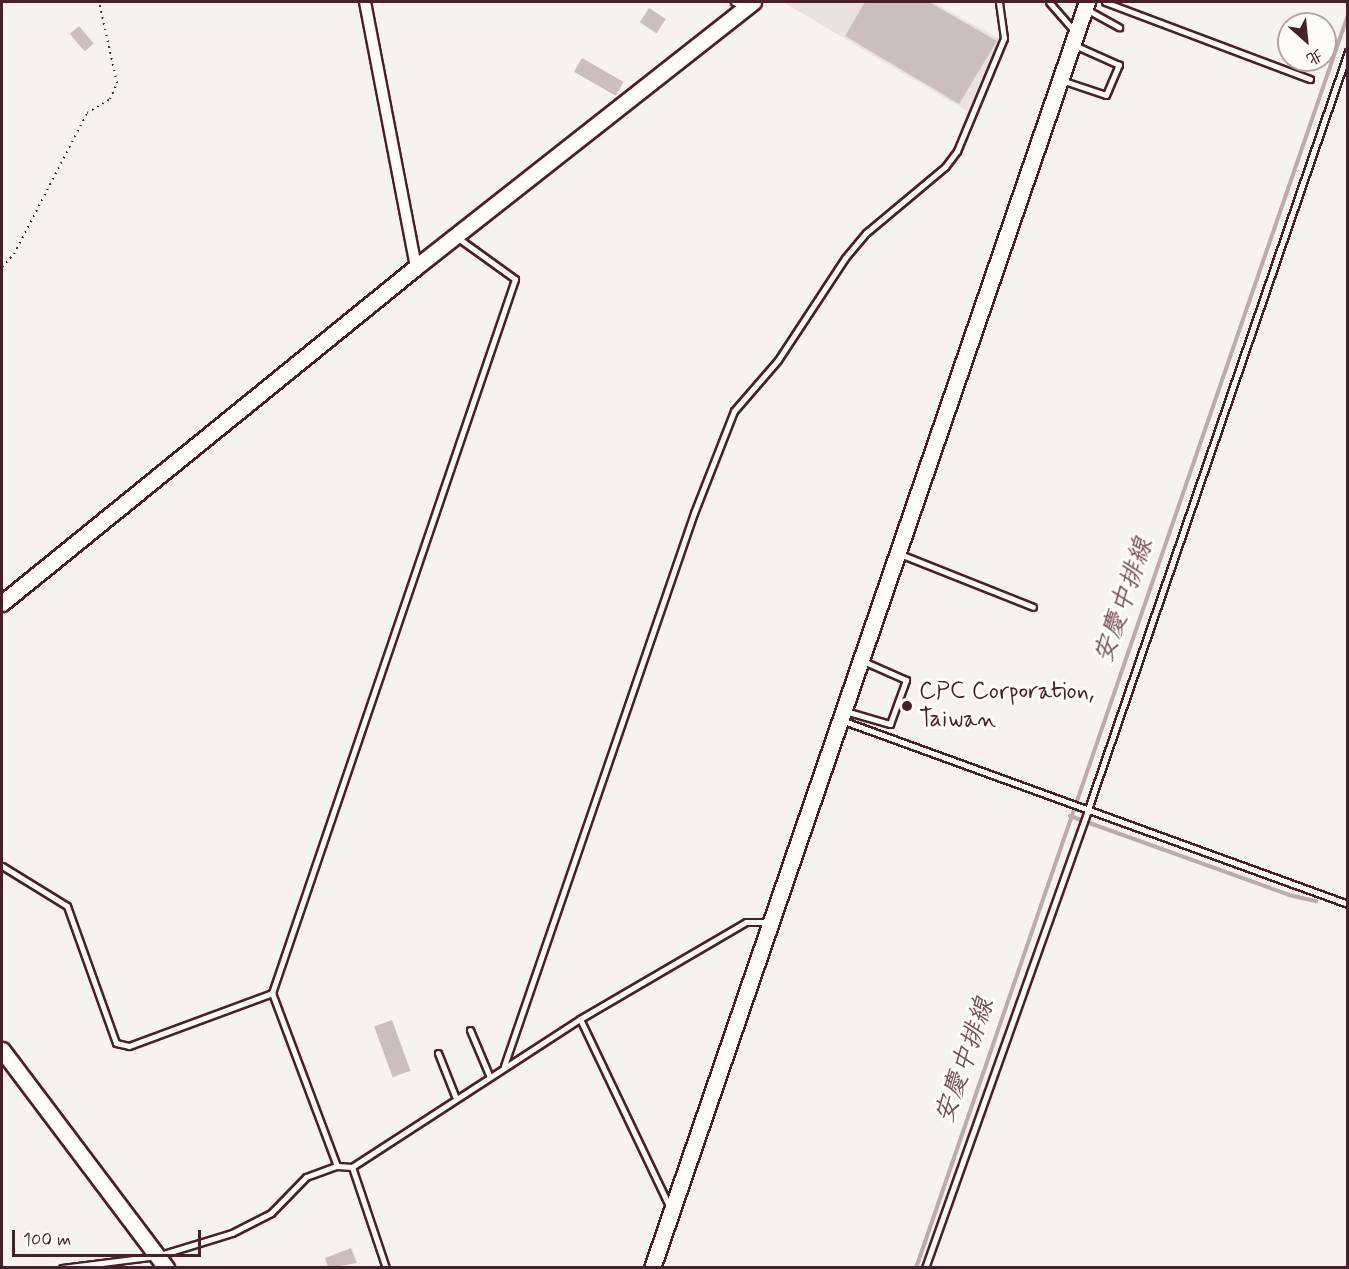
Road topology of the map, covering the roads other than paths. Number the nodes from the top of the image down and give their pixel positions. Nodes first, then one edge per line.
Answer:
1 (365, 2) edge
2 (999, 2) edge
3 (1049, 2) edge
4 (1105, 2) edge
5 (744, 4) edge
6 (1086, 5) edge
7 (1119, 27) dead end
8 (1074, 38) junction
9 (1347, 52) edge
10 (1310, 79) dead end
11 (1059, 80) junction
12 (456, 237) junction
13 (416, 267) junction
14 (898, 553) junction
15 (2, 603) edge
16 (1033, 607) dead end
17 (861, 660) junction
18 (842, 715) junction
19 (1087, 812) junction
20 (2, 866) edge
21 (1347, 904) edge
22 (769, 922) junction
23 (272, 993) junction
24 (580, 1019) junction
25 (470, 1030) dead end
26 (2, 1050) edge
27 (438, 1053) dead end
28 (504, 1065) junction
29 (489, 1076) junction
30 (455, 1096) junction
31 (337, 1166) junction
32 (352, 1167) junction
33 (672, 1212) junction
34 (161, 1262) edge
35 (62, 1268) edge
36 (386, 1268) edge
37 (652, 1268) edge
38 (925, 1268) edge

1 - 13 street
2 - 28 lane
3 - 8 lane
4 - 10 lane
5 - 12 main road
6 - 7 lane
6 - 8 main road
8 - 11 main road
8 - 11 lane
9 - 19 lane
11 - 14 main road
12 - 13 main road
12 - 23 lane
13 - 15 main road
14 - 16 lane
14 - 17 main road
17 - 18 main road
17 - 18 lane
18 - 19 lane
18 - 22 main road
19 - 21 lane
19 - 38 lane
20 - 23 lane
22 - 24 lane
22 - 33 main road
23 - 31 lane
24 - 28 lane
24 - 33 lane
25 - 29 lane
26 - 34 main road
27 - 30 lane
28 - 29 lane
29 - 30 lane
30 - 32 lane
31 - 32 lane
31 - 34 lane
32 - 36 lane
33 - 37 main road
34 - 35 lane

